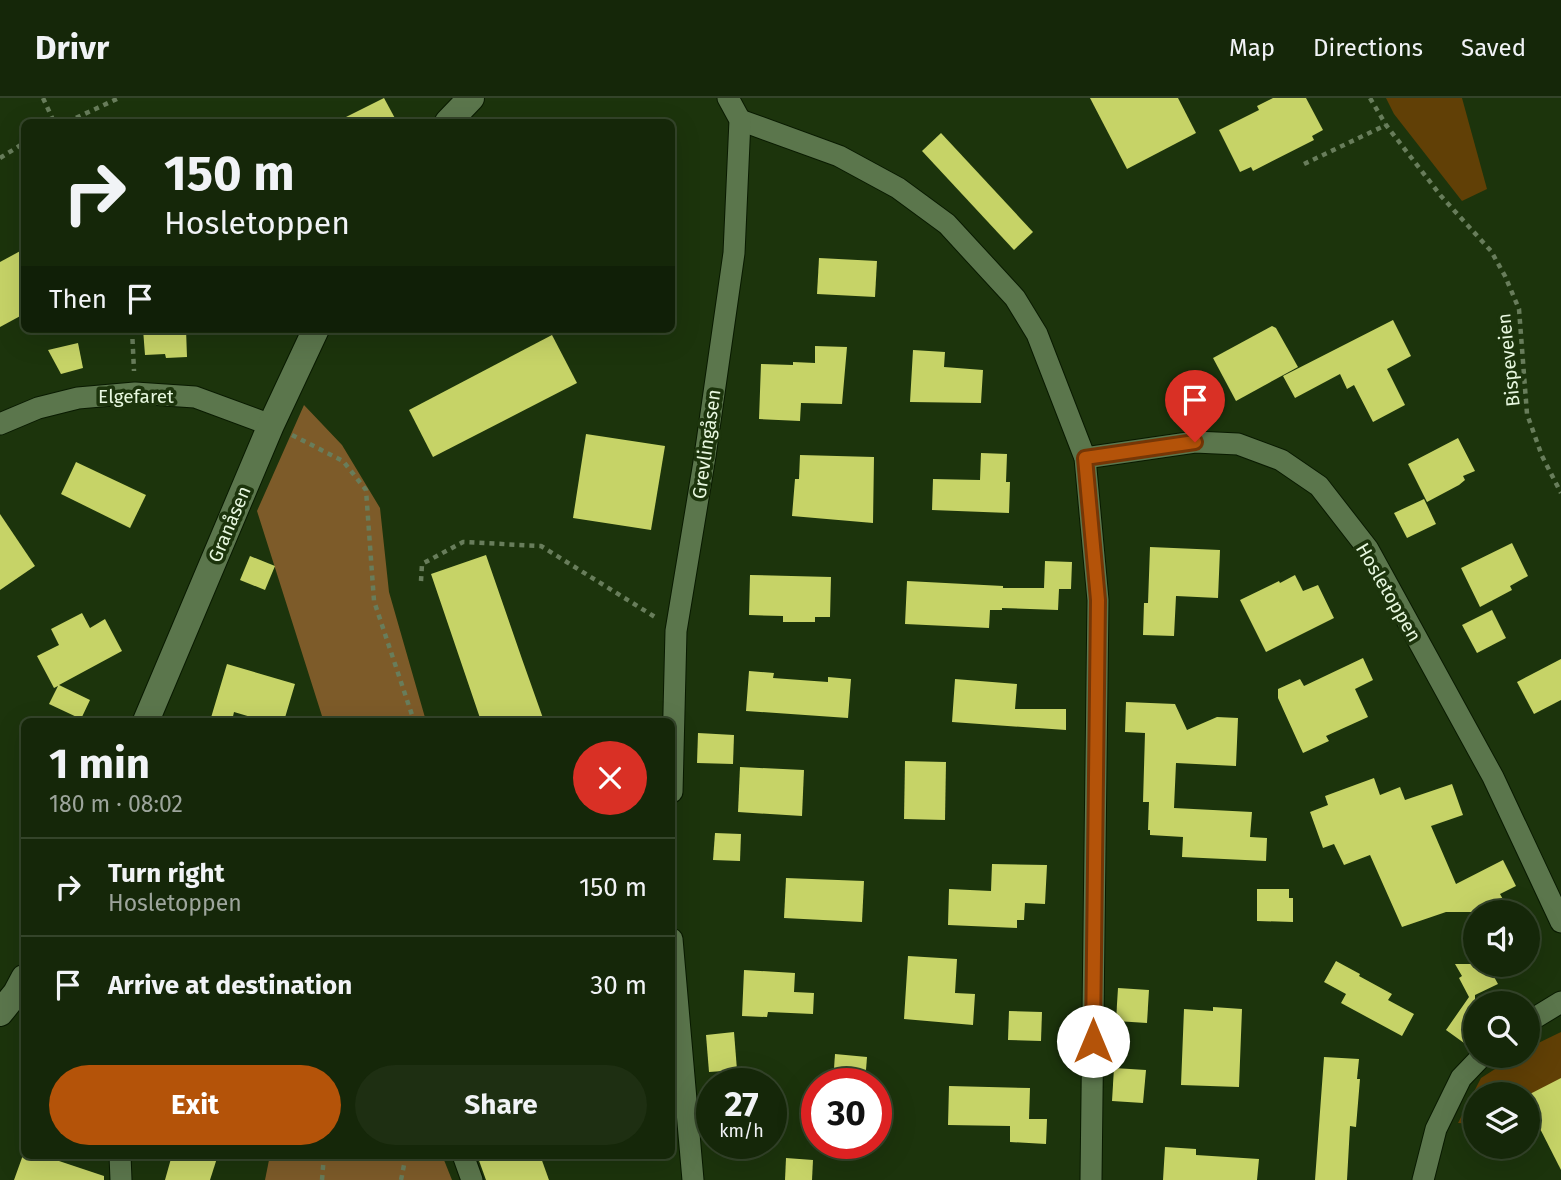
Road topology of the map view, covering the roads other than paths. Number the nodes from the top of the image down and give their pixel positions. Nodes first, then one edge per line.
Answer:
1 (471, 98) edge
2 (729, 98) edge
3 (451, 119) edge
4 (740, 120) junction
5 (314, 333) edge
6 (0, 424) edge
7 (271, 425) junction
8 (1085, 458) junction
9 (147, 718) edge
10 (674, 718) edge
11 (1561, 922) edge
12 (675, 973) edge
13 (1561, 1002) edge
14 (1540, 1015) edge
15 (1471, 1068) edge
16 (120, 1159) edge
17 (464, 1159) edge
18 (121, 1180) edge
19 (472, 1180) edge
20 (693, 1180) edge
21 (1091, 1180) edge
22 (1423, 1180) edge

1 - 3 street
2 - 4 street, Grevlingåsen
4 - 8 street
4 - 10 street, Grevlingåsen
5 - 7 street, Granåsen
6 - 7 street, Elgefaret
7 - 9 street, Granåsen
8 - 11 street, Hosletoppen
8 - 21 street
12 - 20 street
13 - 14 street
15 - 22 street
16 - 18 street
17 - 19 street

